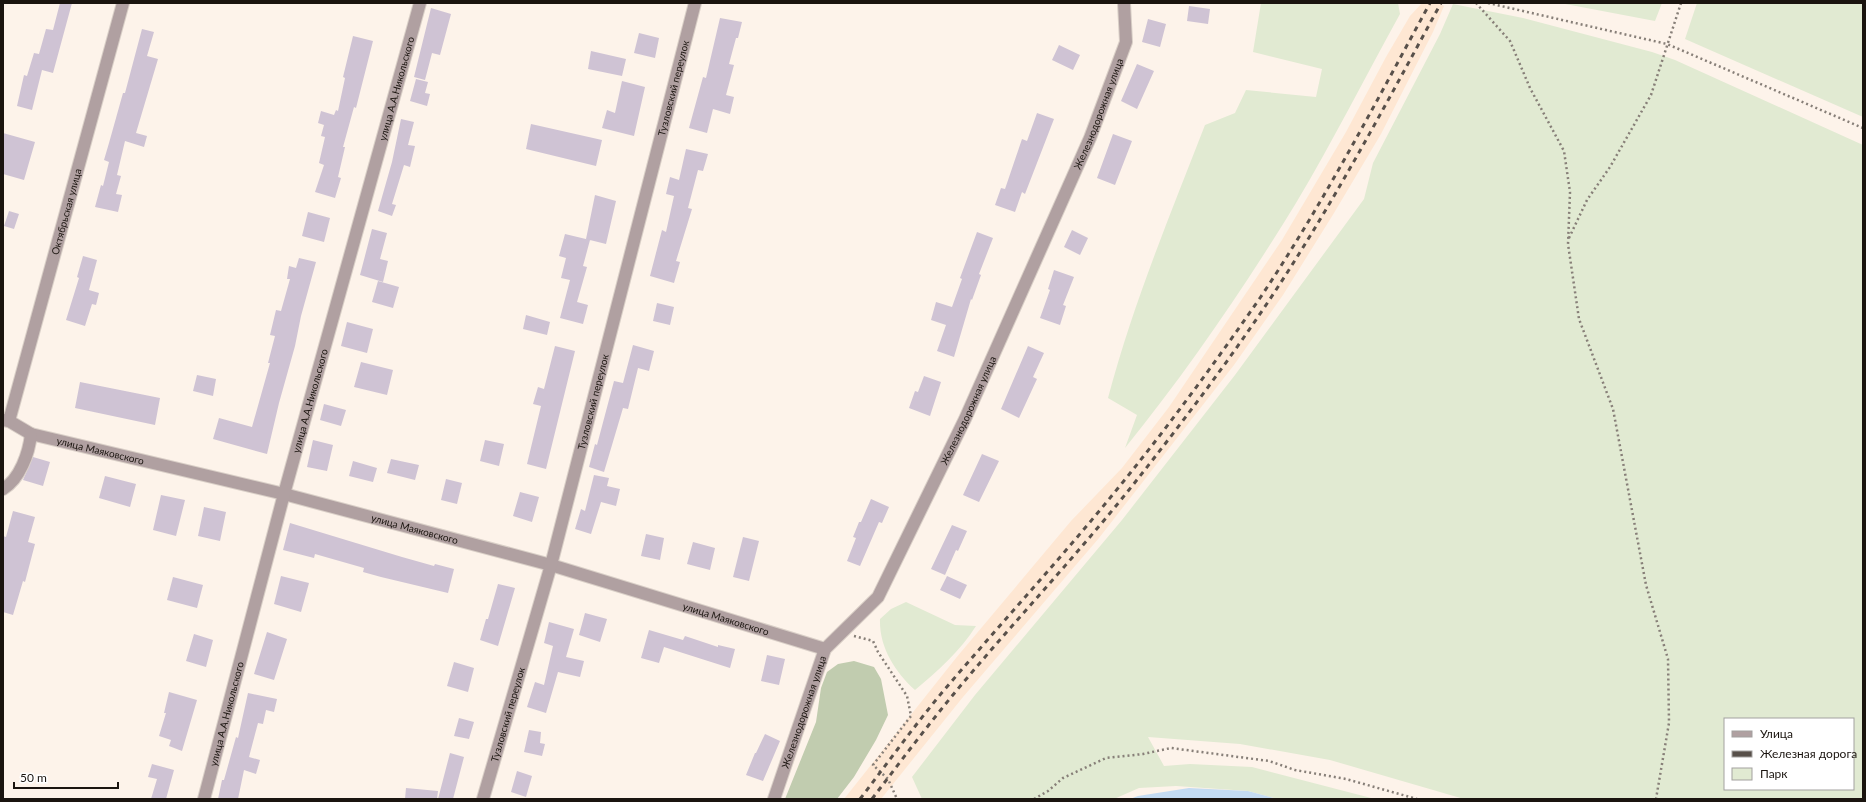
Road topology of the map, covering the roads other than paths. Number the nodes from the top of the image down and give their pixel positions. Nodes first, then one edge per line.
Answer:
1 (123, 3) edge
2 (420, 3) edge
3 (695, 3) edge
4 (1124, 3) edge
5 (6, 420) edge
6 (31, 434) junction
7 (3, 489) edge
8 (284, 494) junction
9 (551, 565) junction
10 (825, 649) junction
11 (204, 799) edge
12 (483, 799) edge
13 (774, 799) edge

1 - 5 street, Октябрьская улица
2 - 8 street, улица А.А.Никольского
3 - 9 street, Тузловский переулок
4 - 10 street, Железнодорожная улица
5 - 6 street, улица Маяковского
6 - 7 street
6 - 8 street, улица Маяковского
8 - 9 street, улица Маяковского
8 - 11 street, улица А.А.Никольского
9 - 10 street, улица Маяковского
9 - 12 street, Тузловский переулок
10 - 13 street, Железнодорожная улица

